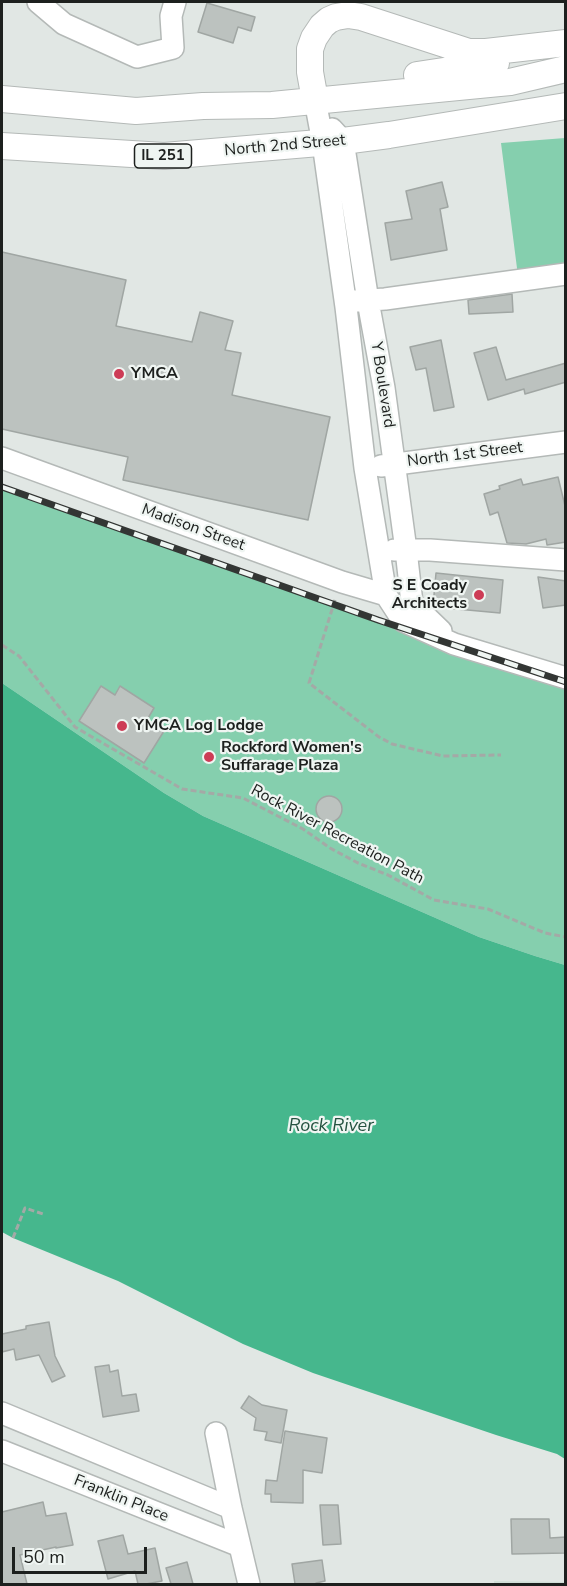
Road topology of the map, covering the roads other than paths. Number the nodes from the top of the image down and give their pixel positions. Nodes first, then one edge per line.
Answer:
1 (38, 2) edge
2 (176, 2) edge
3 (566, 43) edge
4 (566, 52) edge
5 (566, 69) edge
6 (2, 99) edge
7 (566, 106) edge
8 (566, 124) edge
9 (325, 126) junction
10 (389, 135) junction
11 (2, 146) edge
12 (566, 274) edge
13 (345, 301) junction
14 (368, 301) junction
15 (566, 442) edge
16 (2, 458) edge
17 (394, 464) junction
18 (365, 468) junction
19 (378, 550) junction
20 (406, 550) junction
21 (566, 560) edge
22 (386, 595) junction
23 (454, 644) junction
24 (566, 678) edge
25 (2, 1413) edge
26 (216, 1433) dead end
27 (2, 1451) edge
28 (231, 1508) junction
29 (240, 1546) junction
30 (249, 1584) edge

1 - 2 street
3 - 9 main road
4 - 9 main road
5 - 9 main road, North 2nd Street / IL 251
6 - 9 main road, North 2nd Street / IL 251
7 - 10 main road, North 2nd Street / IL 251
8 - 10 main road
9 - 10 main road, North 2nd Street / IL 251
9 - 11 main road, North 2nd Street / IL 251
9 - 13 street, Y Boulevard
9 - 14 street, Y Boulevard
12 - 14 street
13 - 14 street
13 - 18 street, Y Boulevard
14 - 17 street, Y Boulevard
15 - 17 street, North 1st Street
16 - 22 street, Madison Street
17 - 18 street, North 1st Street
17 - 20 street, Y Boulevard
18 - 19 street, Y Boulevard
19 - 20 street
19 - 22 street, Y Boulevard
20 - 21 street
20 - 23 street, Y Boulevard
22 - 23 street
23 - 24 street
25 - 28 street, Franklin Place
26 - 28 street
27 - 29 street, Franklin Place
28 - 29 street
29 - 30 street

